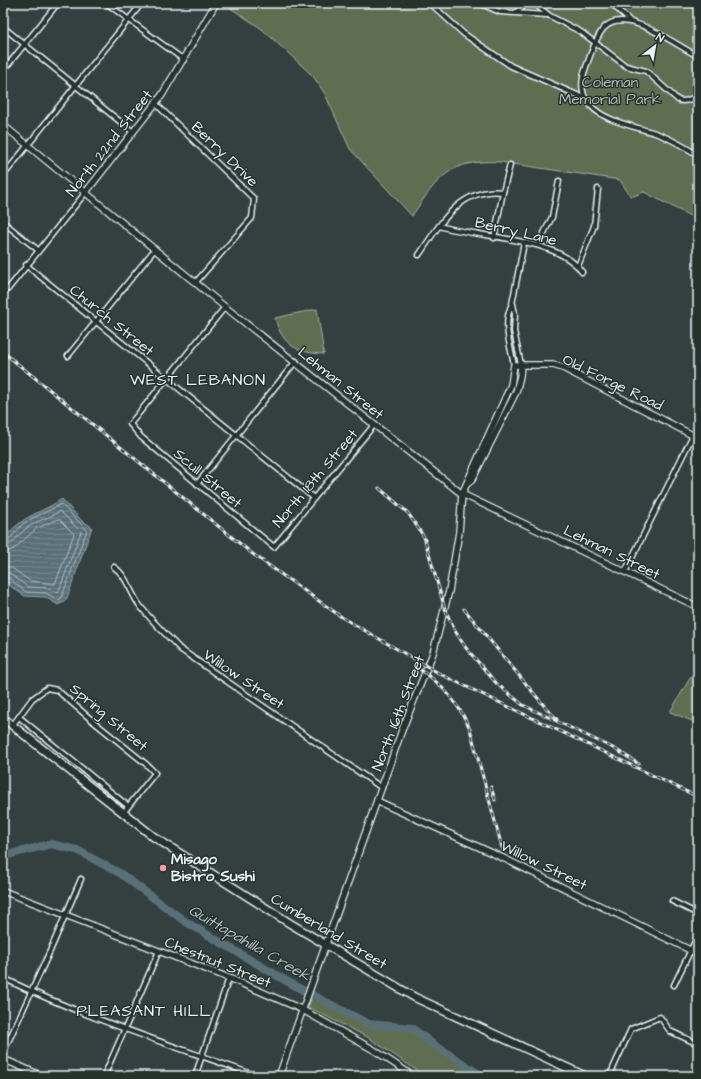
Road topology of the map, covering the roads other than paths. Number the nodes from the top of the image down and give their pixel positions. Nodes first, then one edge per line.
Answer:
1 (58, 3) edge
2 (106, 3) edge
3 (142, 3) edge
4 (430, 3) edge
5 (479, 3) edge
6 (528, 3) edge
7 (534, 3) edge
8 (611, 3) edge
9 (214, 4) edge
10 (514, 13) junction
11 (550, 16) junction
12 (129, 20) junction
13 (630, 22) junction
14 (3, 26) edge
15 (596, 42) junction
16 (25, 44) junction
17 (698, 56) edge
18 (184, 60) junction
19 (3, 71) edge
20 (76, 86) junction
21 (698, 94) edge
22 (584, 98) junction
23 (156, 104) junction
24 (3, 125) edge
25 (133, 132) junction
26 (28, 145) junction
27 (698, 155) edge
28 (510, 165) dead end
29 (3, 176) edge
30 (559, 181) dead end
31 (598, 189) dead end
32 (86, 192) junction
33 (503, 192) junction
34 (3, 222) edge
35 (439, 226) junction
36 (494, 238) junction
37 (524, 242) junction
38 (538, 245) junction
39 (155, 248) junction
40 (38, 250) junction
41 (420, 255) dead end
42 (26, 265) junction
43 (578, 266) junction
44 (582, 272) dead end
45 (196, 282) junction
46 (8, 289) dead end
47 (512, 304) junction
48 (225, 307) junction
49 (96, 322) junction
50 (68, 356) dead end
51 (296, 361) junction
52 (521, 365) junction
53 (514, 366) junction
54 (166, 378) junction
55 (374, 425) junction
56 (236, 436) junction
57 (695, 436) edge
58 (197, 484) junction
59 (468, 484) junction
60 (462, 494) junction
61 (314, 498) junction
62 (274, 547) joint
63 (114, 567) dead end
64 (625, 572) junction
65 (698, 607) edge
66 (18, 717) junction
67 (3, 718) edge
68 (12, 726) junction
69 (382, 788) junction
70 (377, 801) junction
71 (128, 806) junction
72 (122, 813) junction
73 (81, 879) dead end
74 (3, 891) edge
75 (672, 901) dead end
76 (67, 914) junction
77 (698, 914) edge
78 (698, 935) edge
79 (325, 944) junction
80 (159, 950) junction
81 (691, 950) junction
82 (698, 954) edge
83 (3, 978) edge
84 (229, 978) junction
85 (674, 985) dead end
86 (32, 992) junction
87 (302, 1009) junction
88 (124, 1029) junction
89 (698, 1044) edge
90 (3, 1053) edge
91 (202, 1056) junction
92 (3, 1059) edge
93 (610, 1075) dead end
94 (42, 1076) edge
95 (104, 1076) edge
96 (195, 1076) edge
97 (257, 1076) edge
98 (279, 1076) edge
99 (413, 1076) edge
100 (585, 1076) edge

1 - 16 street
2 - 12 street
3 - 12 street
4 - 22 street
5 - 10 street
6 - 10 street
7 - 11 street
8 - 13 street
9 - 18 street, North 22nd Street
10 - 11 street
11 - 15 street
12 - 18 street
12 - 20 street
13 - 15 street
13 - 17 street
14 - 16 street
15 - 21 street
15 - 22 street
16 - 19 street
16 - 20 street
18 - 23 street, North 22nd Street
20 - 25 street
20 - 26 street
22 - 27 street
23 - 25 street, North 22nd Street
23 - 45 street, Berry Drive
24 - 26 street, Lehman Street
25 - 32 street, North 22nd Street
26 - 29 street
26 - 32 street, Lehman Street
28 - 33 street
30 - 38 street
31 - 43 street
32 - 39 street, Lehman Street
32 - 40 street, North 22nd Street
33 - 35 street
33 - 36 street
34 - 40 street
35 - 36 street, Berry Lane
35 - 41 street
36 - 37 street, Berry Lane
37 - 38 street, Berry Lane
37 - 47 street, North 16th Street
38 - 43 street, Berry Lane
39 - 45 street, Lehman Street
39 - 49 street
40 - 42 street, North 22nd Street
42 - 46 street, North 22nd Street
42 - 49 street, Church Street
43 - 44 street, Berry Lane
45 - 48 street, Lehman Street
47 - 52 street, North 16th Street
47 - 53 street, North 16th Street
48 - 51 street, Lehman Street
48 - 54 street
49 - 50 street
49 - 54 street, Church Street
51 - 55 street, Lehman Street
51 - 56 street
52 - 53 street, Old Forge Road
52 - 57 street, Old Forge Road
52 - 59 street, North 16th Street
53 - 59 street, North 16th Street
54 - 56 street, Church Street
54 - 58 street, Scull Street
55 - 60 street, Lehman Street
55 - 61 street, North 18th Street
56 - 58 street
56 - 61 street, Church Street
57 - 64 street
58 - 62 street, Scull Street
59 - 60 street, North 16th Street
60 - 64 street, Lehman Street
60 - 69 street, North 16th Street
61 - 62 street, North 18th Street
63 - 69 street, Willow Street
64 - 65 street, Lehman Street
66 - 68 street, Spring Street
66 - 71 street
66 - 71 street, Spring Street
67 - 68 highway, Cumberland Street
68 - 72 highway, Cumberland Street
69 - 70 street, North 16th Street
70 - 79 street, North 16th Street
70 - 81 street, Willow Street
71 - 72 street
72 - 79 highway, Cumberland Street
73 - 76 street
74 - 76 street, Chestnut Street
75 - 77 street
76 - 80 street, Chestnut Street
76 - 86 street
78 - 81 street
79 - 87 street, North 16th Street
79 - 100 highway, Cumberland Street
80 - 84 street, Chestnut Street
80 - 88 street
81 - 82 street, Willow Street
81 - 85 street
83 - 86 street
84 - 87 street, Chestnut Street
84 - 91 street
86 - 88 street
86 - 90 street
87 - 98 street, North 16th Street
87 - 99 street, Chestnut Street
88 - 91 street
88 - 95 street
89 - 93 street
91 - 96 street
91 - 97 street
92 - 94 street

